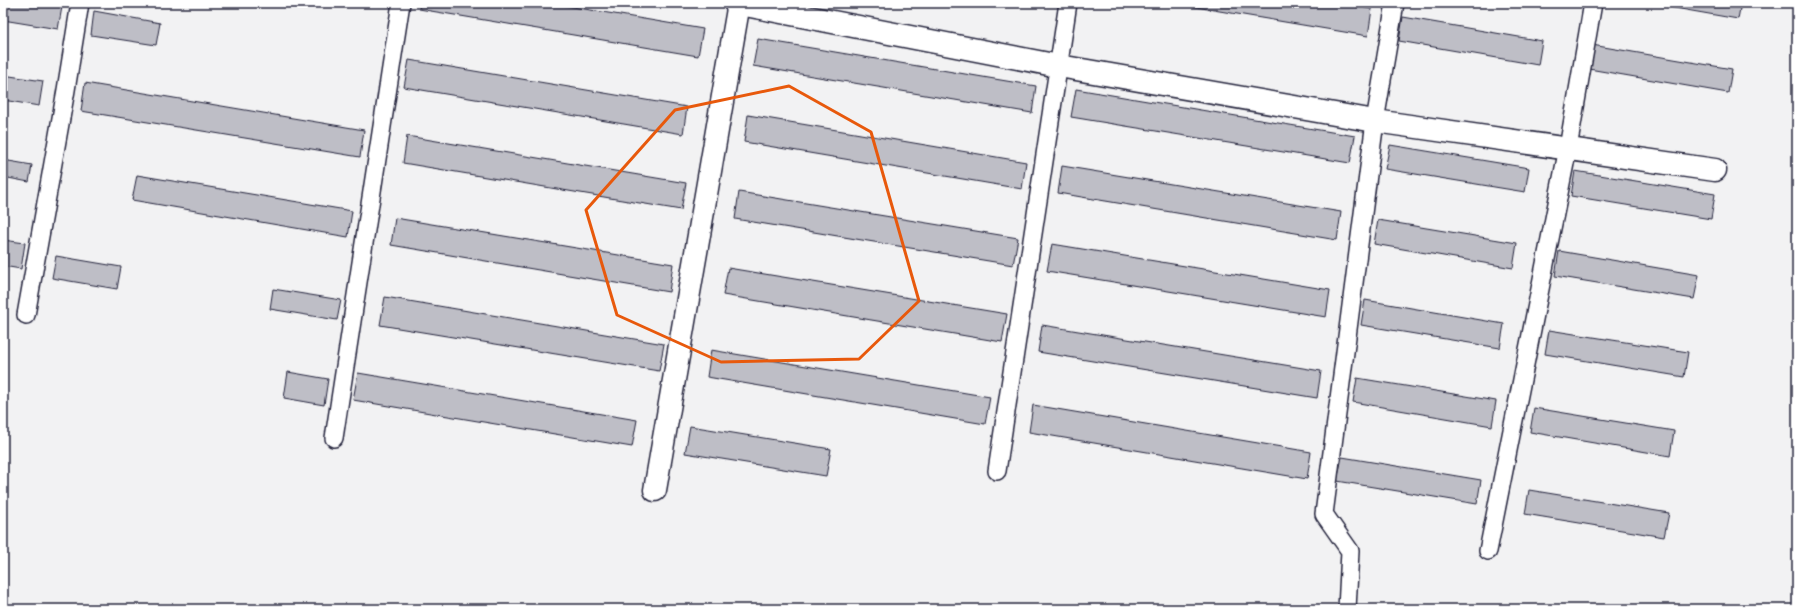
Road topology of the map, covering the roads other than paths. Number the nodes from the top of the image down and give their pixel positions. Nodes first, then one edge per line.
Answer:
1 (80, 3) edge
2 (400, 3) edge
3 (738, 3) edge
4 (1068, 3) edge
5 (1395, 3) edge
6 (1593, 3) edge
7 (1058, 66) junction
8 (1375, 121) junction
9 (1568, 148) junction
10 (1715, 170) dead end
11 (26, 315) dead end
12 (334, 438) dead end
13 (997, 471) dead end
14 (656, 490) dead end
15 (1488, 551) dead end
16 (1347, 609) edge

1 - 11 lane
2 - 12 lane
3 - 7 street
3 - 14 street
4 - 7 lane
5 - 8 lane
6 - 9 lane
7 - 8 street
7 - 13 lane
8 - 9 street
8 - 16 lane
9 - 10 street
9 - 15 lane

